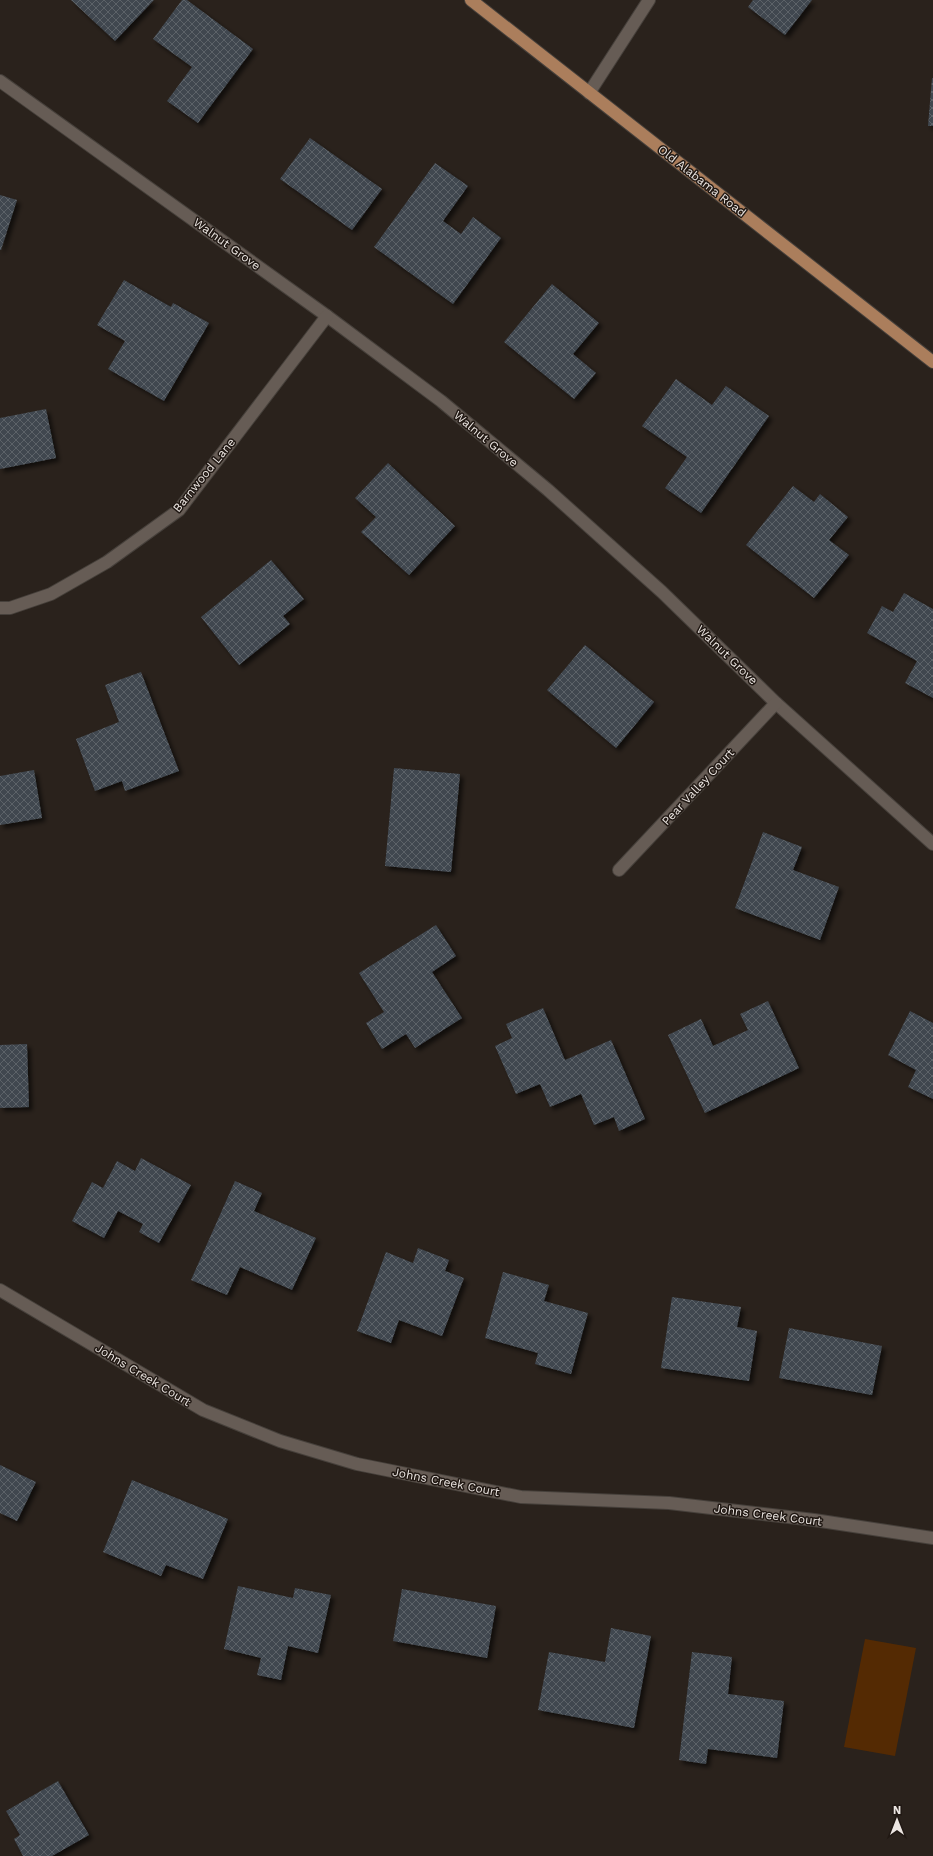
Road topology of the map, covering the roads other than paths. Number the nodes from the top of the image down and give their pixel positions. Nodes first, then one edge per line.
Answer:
1 (471, 0) edge
2 (649, 0) edge
3 (0, 81) edge
4 (589, 93) junction
5 (327, 316) junction
6 (933, 362) edge
7 (0, 608) edge
8 (776, 703) junction
9 (933, 844) edge
10 (619, 870) dead end
11 (0, 1290) edge
12 (933, 1538) edge

1 - 4 main road, Old Alabama Road
2 - 4 street
3 - 5 street, Walnut Grove
4 - 6 main road, Old Alabama Road
5 - 7 street, Barnwood Lane
5 - 8 street, Walnut Grove
8 - 9 street, Walnut Grove
8 - 10 street, Pear Valley Court
11 - 12 street, Johns Creek Court

